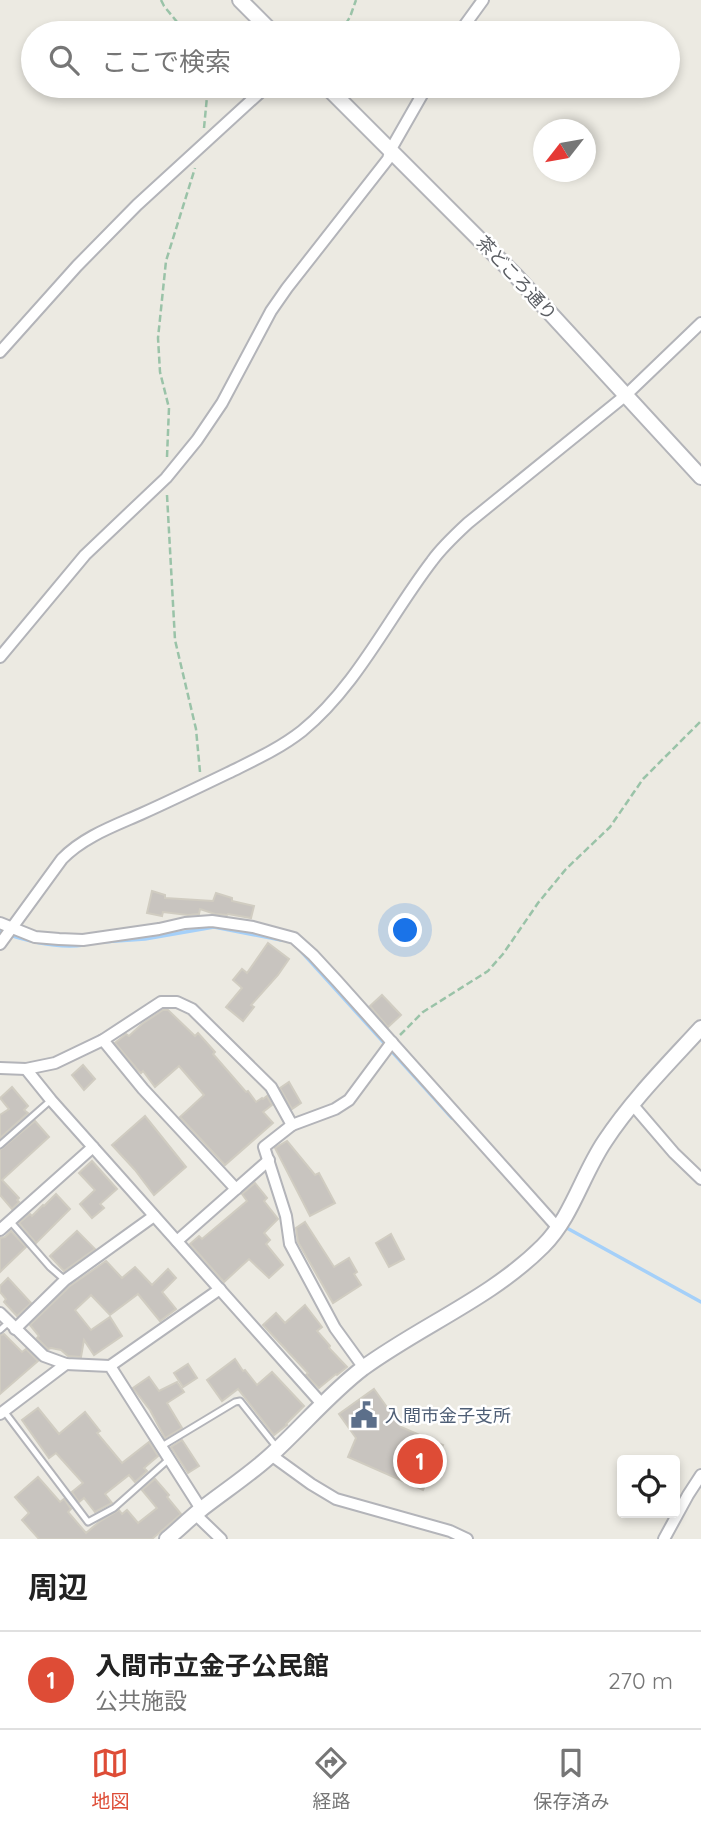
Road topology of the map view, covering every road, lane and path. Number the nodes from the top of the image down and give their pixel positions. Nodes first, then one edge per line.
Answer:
1 (161, 0) edge
2 (240, 0) edge
3 (356, 0) edge
4 (483, 0) edge
5 (176, 21) edge
6 (261, 21) edge
7 (348, 21) edge
8 (468, 21) edge
9 (207, 98) edge
10 (254, 98) edge
11 (338, 98) edge
12 (420, 98) edge
13 (202, 145) junction
14 (391, 149) junction
15 (701, 323) edge
16 (0, 352) edge
17 (626, 395) junction
18 (701, 477) edge
19 (166, 478) junction
20 (0, 657) edge
21 (701, 721) edge
22 (201, 787) junction
23 (0, 923) edge
24 (13, 929) junction
25 (0, 944) edge
26 (701, 1028) edge
27 (103, 1040) junction
28 (392, 1042) junction
29 (0, 1068) edge
30 (26, 1069) junction
31 (51, 1100) junction
32 (632, 1104) junction
33 (292, 1125) junction
34 (0, 1145) edge
35 (93, 1147) junction
36 (269, 1160) junction
37 (701, 1179) edge
38 (236, 1189) junction
39 (154, 1216) junction
40 (10, 1221) junction
41 (558, 1228) junction
42 (0, 1230) edge
43 (177, 1241) junction
44 (65, 1280) junction
45 (220, 1289) junction
46 (0, 1313) edge
47 (8, 1327) edge
48 (66, 1364) junction
49 (110, 1366) junction
50 (363, 1368) junction
51 (322, 1404) junction
52 (2, 1413) edge
53 (161, 1447) junction
54 (274, 1452) junction
55 (169, 1459) junction
56 (701, 1475) edge
57 (198, 1512) junction
58 (446, 1535) edge
59 (167, 1539) edge
60 (221, 1539) edge
61 (467, 1539) edge
62 (664, 1539) edge

1 - 5 path
2 - 6 street
3 - 7 path
4 - 8 street
9 - 13 path
10 - 13 street
11 - 14 street, 茶どころ通り
12 - 14 street
13 - 16 street
13 - 19 path
14 - 17 street, 茶どころ通り
14 - 19 street
15 - 17 street
17 - 18 street, 茶どころ通り
17 - 22 street
19 - 20 street
19 - 22 path
21 - 28 path
22 - 24 street
23 - 24 street
24 - 25 street
24 - 28 street
26 - 32 street
27 - 30 street
27 - 33 street
27 - 38 street
28 - 33 street
28 - 41 street
29 - 30 street
30 - 31 street
31 - 34 lane
31 - 35 street
32 - 37 street
32 - 41 street
33 - 36 street
35 - 39 street
35 - 40 street
36 - 38 street
36 - 50 street
38 - 43 street
39 - 43 street
39 - 44 street
40 - 42 street
40 - 44 lane
41 - 50 street
43 - 45 street
44 - 47 street
45 - 49 street
45 - 51 street
46 - 47 street
47 - 48 street
48 - 49 street
48 - 52 street
49 - 53 street
50 - 51 street
51 - 54 street
52 - 55 lane
53 - 54 lane
53 - 55 street
54 - 57 street
54 - 58 street
55 - 57 street
56 - 62 street
57 - 59 street
57 - 60 street
58 - 61 street

